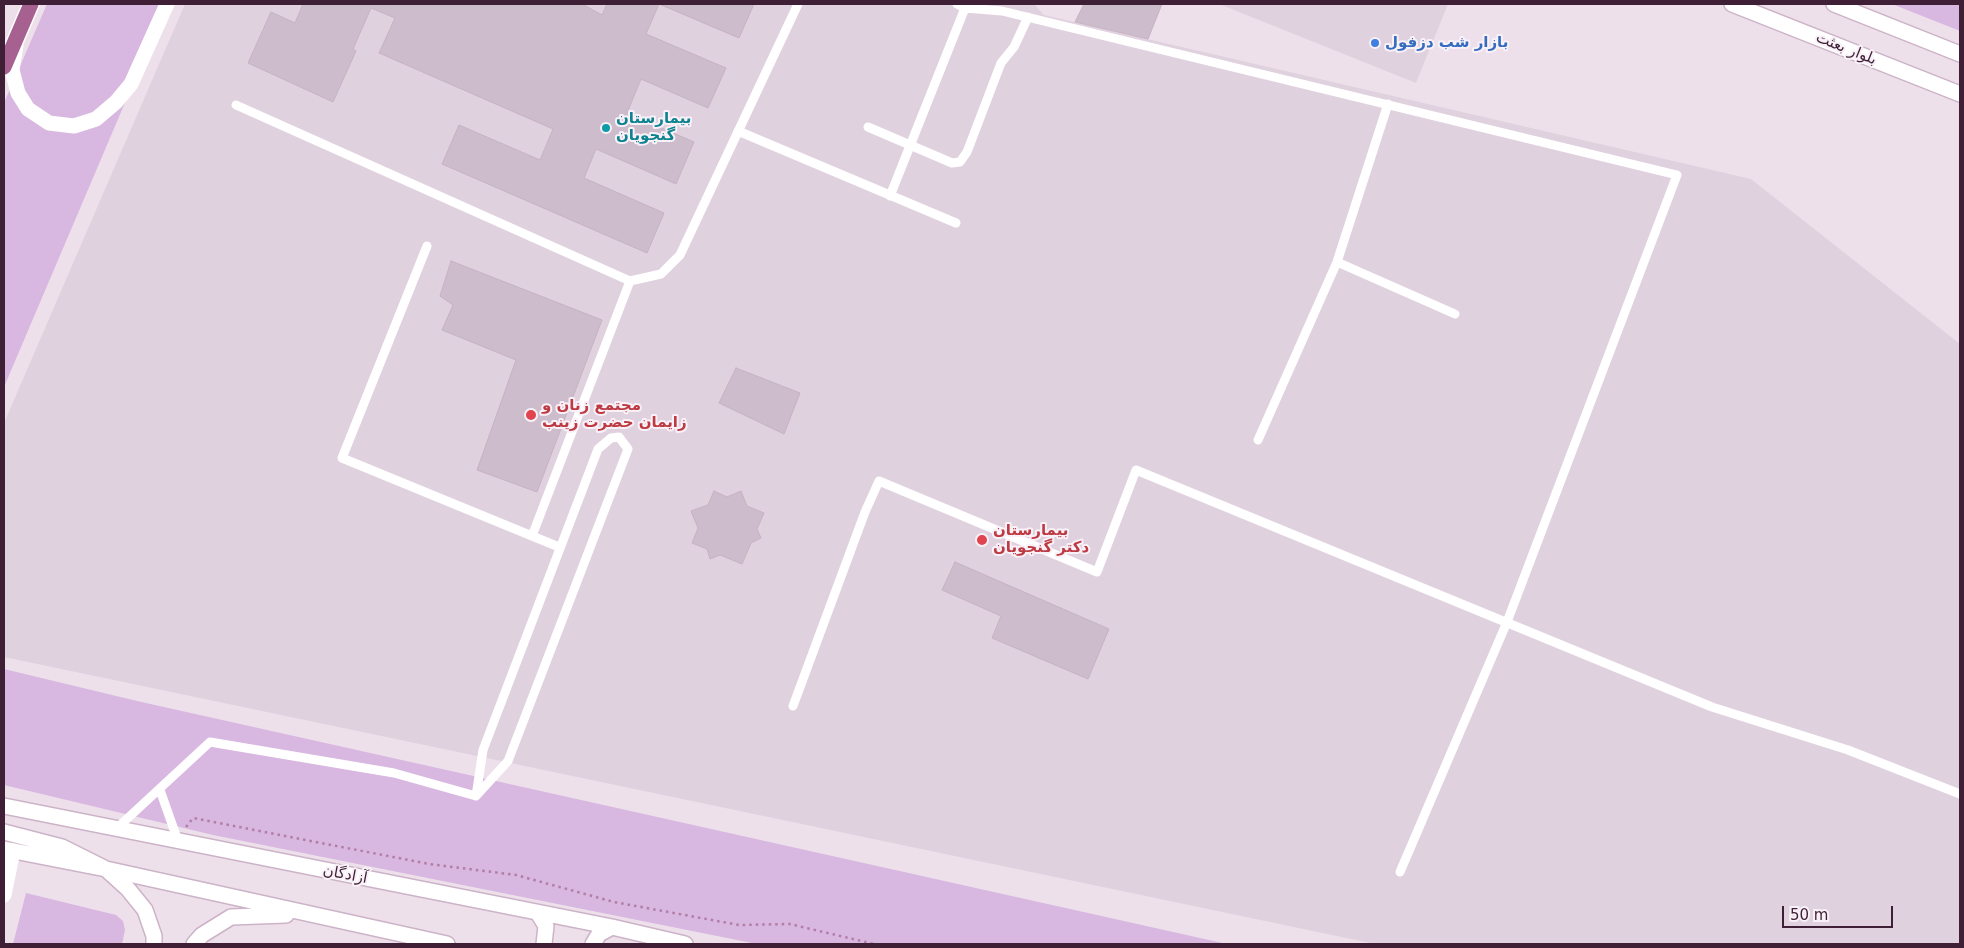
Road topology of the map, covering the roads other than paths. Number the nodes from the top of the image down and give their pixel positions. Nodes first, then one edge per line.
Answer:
1 (31, 4) edge
2 (167, 4) edge
3 (798, 4) edge
4 (1732, 4) edge
5 (1834, 4) edge
6 (961, 6) edge
7 (1000, 7) edge
8 (1028, 17) junction
9 (18, 34) junction
10 (1960, 54) edge
11 (4, 67) edge
12 (1960, 94) edge
13 (1388, 104) junction
14 (236, 105) dead end
15 (868, 127) dead end
16 (738, 131) junction
17 (910, 146) junction
18 (890, 196) junction
19 (956, 224) dead end
20 (427, 246) dead end
21 (1337, 262) junction
22 (630, 280) junction
23 (1455, 314) dead end
24 (1258, 440) dead end
25 (532, 536) junction
26 (559, 547) junction
27 (1507, 622) junction
28 (793, 706) dead end
29 (160, 790) junction
30 (1960, 794) edge
31 (476, 796) junction
32 (4, 806) edge
33 (116, 829) junction
34 (10, 833) edge
35 (178, 841) junction
36 (8, 850) edge
37 (106, 869) junction
38 (1400, 872) dead end
39 (4, 895) edge
40 (538, 913) junction
41 (306, 914) junction
42 (612, 927) junction
43 (154, 944) edge
44 (194, 944) edge
45 (447, 944) edge
46 (544, 944) edge
47 (592, 944) edge
48 (686, 944) edge

1 - 9 main road
2 - 9 main road
3 - 16 lane
4 - 12 main road, بلوار بعثت
5 - 10 main road
6 - 7 lane
6 - 17 lane
7 - 8 lane
8 - 13 lane
8 - 17 lane
9 - 11 main road
13 - 21 lane
13 - 27 lane
14 - 22 lane
15 - 17 lane
16 - 18 lane
16 - 22 lane
17 - 18 lane
18 - 19 lane
20 - 25 lane
21 - 23 lane
21 - 24 lane
22 - 25 lane
25 - 26 lane
26 - 31 lane
26 - 31 lane
27 - 28 lane
27 - 30 lane
27 - 38 lane
29 - 31 lane
29 - 33 lane
29 - 35 lane
32 - 33 main road, آزادگان
33 - 35 main road, آزادگان
34 - 37 main road
35 - 40 main road, آزادگان
36 - 37 main road
36 - 39 main road
37 - 41 main road
37 - 43 main road
40 - 42 main road, آزادگان
40 - 46 main road
41 - 44 main road
41 - 45 main road
42 - 47 main road
42 - 48 main road, آزادگان

